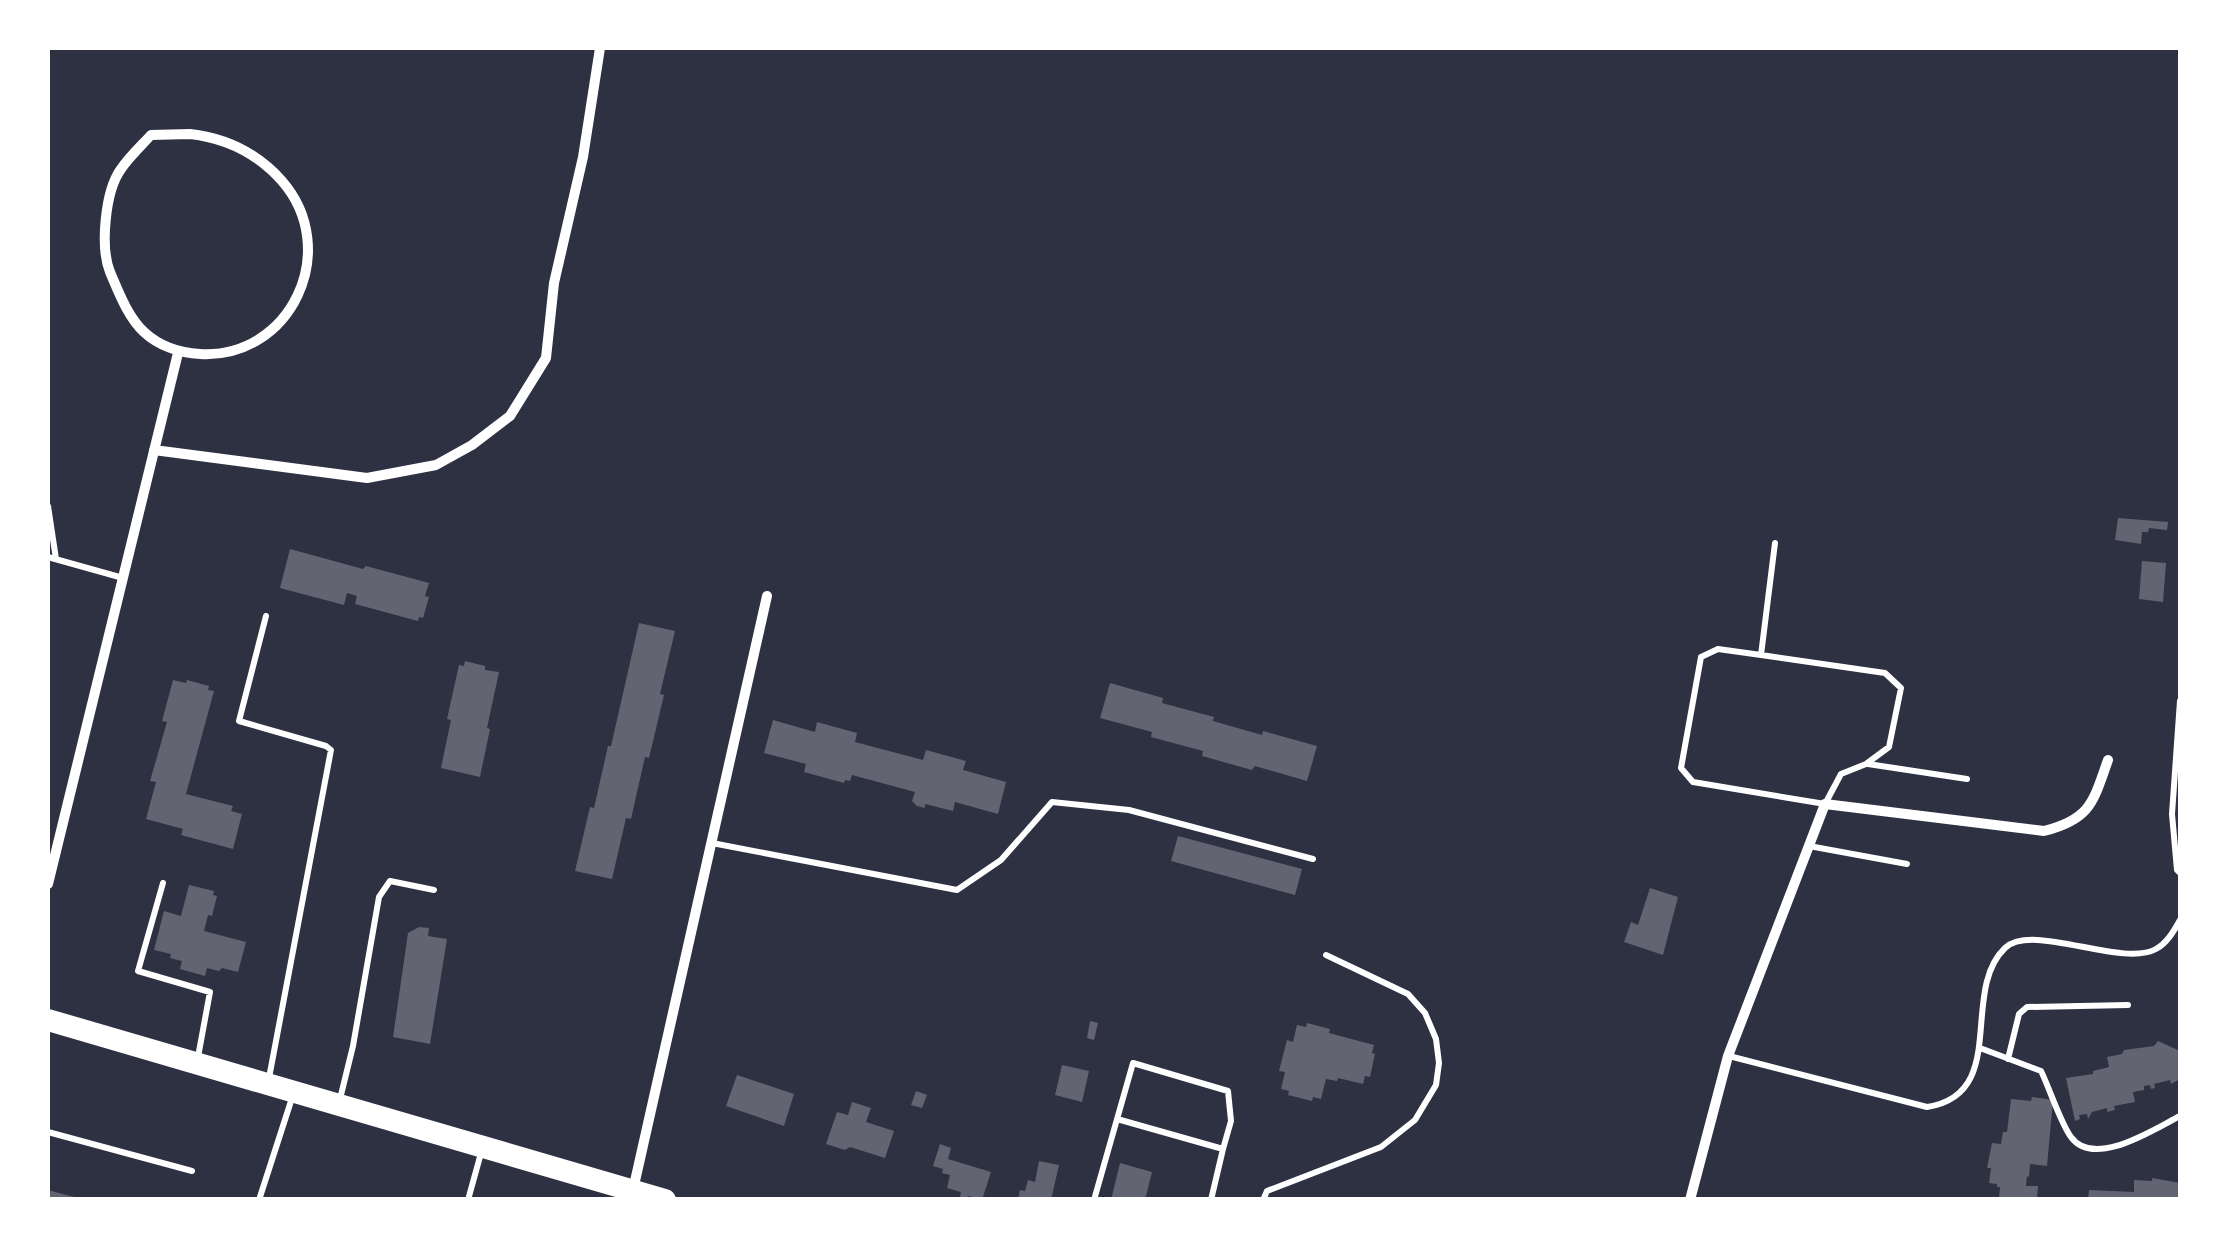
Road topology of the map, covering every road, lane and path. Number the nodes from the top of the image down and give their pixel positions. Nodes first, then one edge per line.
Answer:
1 (600, 48) edge
2 (178, 352) junction
3 (154, 450) junction
4 (48, 506) edge
5 (1774, 543) dead end
6 (52, 558) edge
7 (122, 578) junction
8 (767, 596) dead end
9 (266, 616) dead end
10 (1761, 655) junction
11 (2180, 701) edge
12 (2108, 760) dead end
13 (1866, 764) junction
14 (1967, 779) dead end
15 (1825, 804) junction
16 (711, 843) junction
17 (1808, 846) junction
18 (1313, 859) dead end
19 (1907, 864) dead end
20 (2180, 873) edge
21 (163, 883) dead end
22 (48, 884) edge
23 (434, 890) dead end
24 (2180, 920) edge
25 (1326, 955) dead end
26 (2128, 1005) dead end
27 (48, 1020) edge
28 (1980, 1048) junction
29 (1728, 1056) junction
30 (2008, 1059) junction
31 (197, 1064) junction
32 (268, 1085) junction
33 (294, 1092) junction
34 (338, 1105) junction
35 (2180, 1116) edge
36 (1117, 1119) junction
37 (48, 1132) edge
38 (482, 1147) junction
39 (1223, 1149) junction
40 (192, 1171) dead end
41 (632, 1195) edge
42 (259, 1200) edge
43 (468, 1200) edge
44 (665, 1200) edge
45 (1094, 1200) edge
46 (1212, 1200) edge
47 (1263, 1200) edge
48 (1690, 1200) edge

1 - 3 street
2 - 2 street
2 - 3 street
3 - 7 street
4 - 6 lane
5 - 10 lane
6 - 7 lane
7 - 22 street
8 - 16 street
9 - 32 lane
10 - 13 lane
10 - 15 lane
11 - 20 lane
12 - 15 street
13 - 14 lane
13 - 15 lane
15 - 17 street
16 - 18 lane
16 - 41 street
17 - 19 lane
17 - 29 street
21 - 31 lane
23 - 34 lane
24 - 28 lane
25 - 47 lane
26 - 30 lane
27 - 31 highway
28 - 29 lane
28 - 30 lane
29 - 48 street
30 - 35 lane
31 - 32 highway
32 - 33 highway
33 - 34 highway
33 - 42 lane
34 - 38 highway
36 - 39 lane
36 - 39 lane
36 - 45 lane
37 - 40 lane
38 - 41 highway
38 - 43 lane
39 - 46 lane
41 - 44 highway

